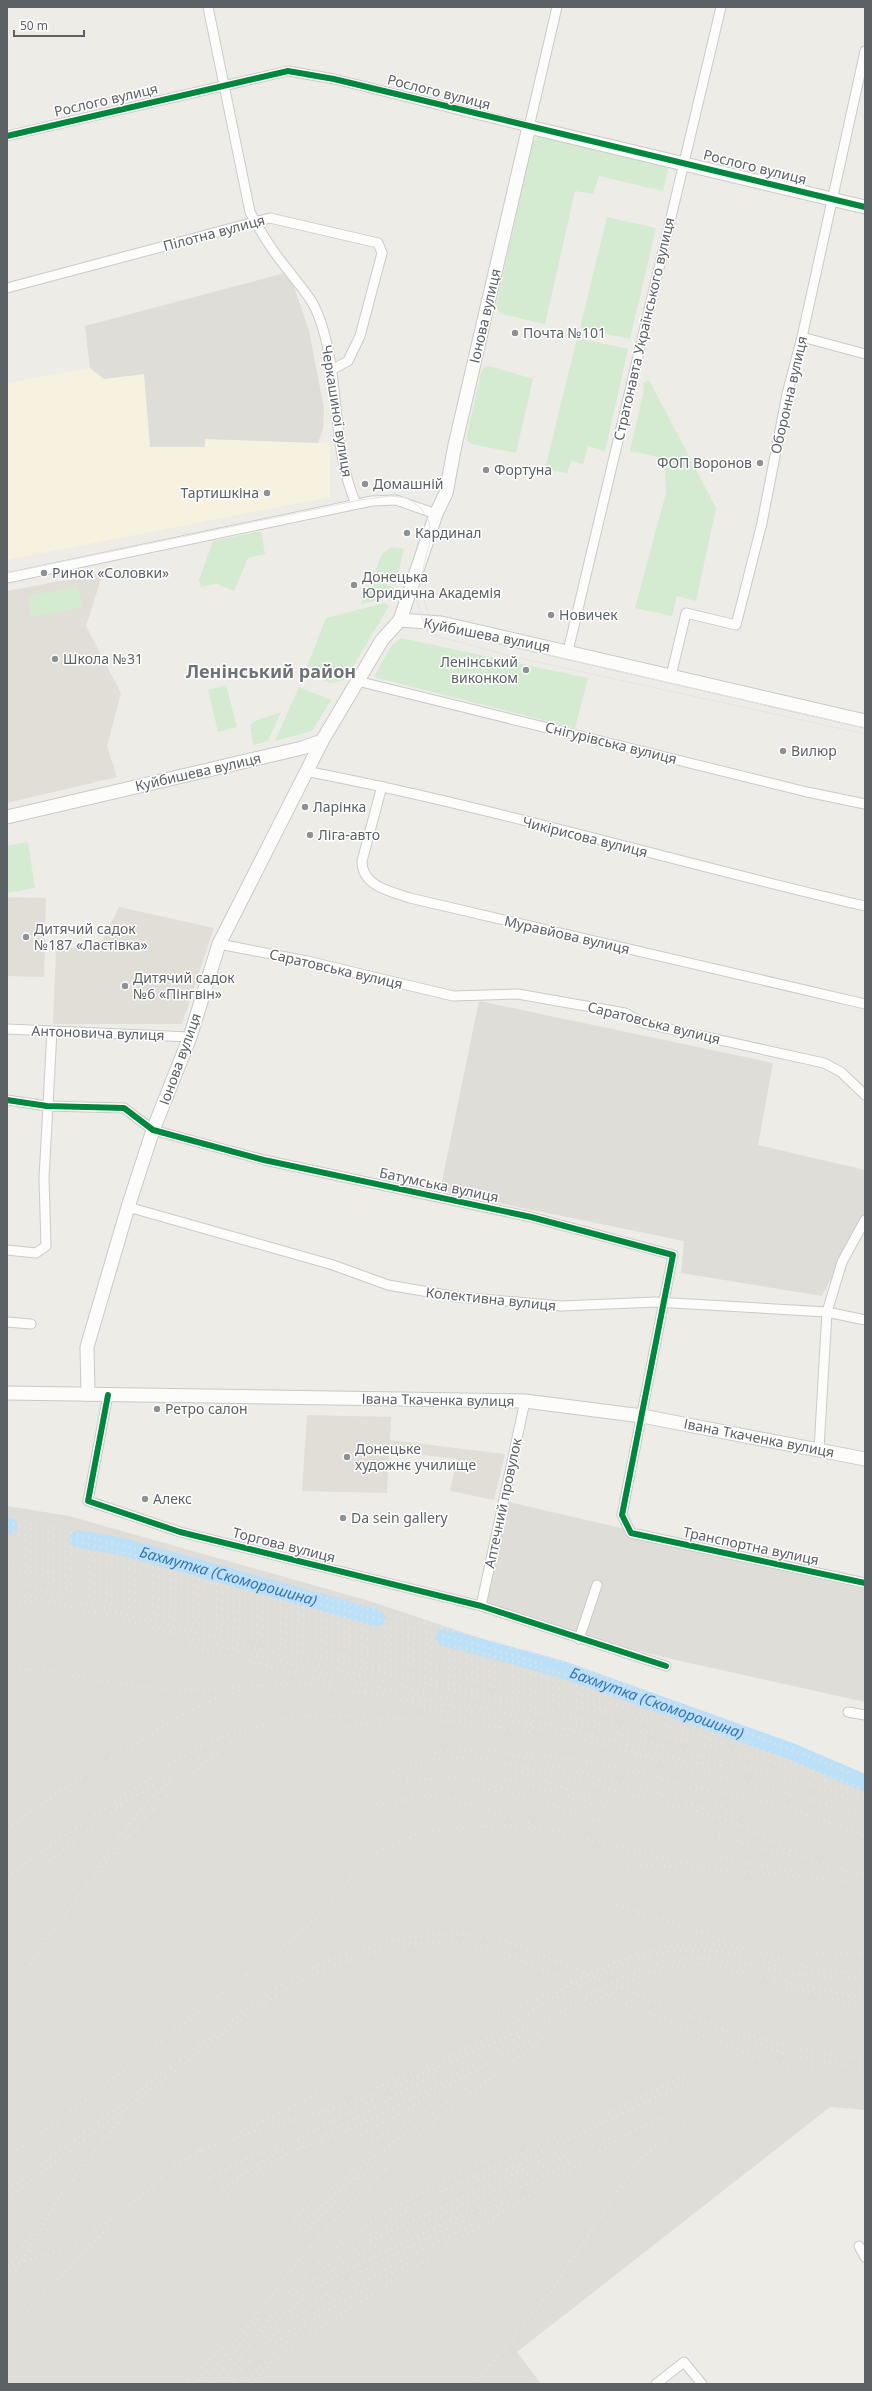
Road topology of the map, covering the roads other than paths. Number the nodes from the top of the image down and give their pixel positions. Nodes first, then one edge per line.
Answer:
1 (208, 7) edge
2 (557, 7) edge
3 (721, 7) edge
4 (865, 51) edge
5 (225, 84) junction
6 (529, 127) junction
7 (7, 136) edge
8 (683, 162) junction
9 (832, 199) junction
10 (865, 207) edge
11 (255, 222) junction
12 (7, 288) edge
13 (802, 337) junction
14 (865, 354) edge
15 (333, 369) junction
16 (356, 504) junction
17 (436, 514) junction
18 (7, 578) edge
19 (400, 620) junction
20 (568, 651) junction
21 (671, 676) junction
22 (357, 681) junction
23 (865, 721) edge
24 (322, 741) junction
25 (305, 771) junction
26 (382, 786) junction
27 (865, 804) edge
28 (7, 817) edge
29 (865, 906) edge
30 (219, 944) junction
31 (865, 1004) edge
32 (7, 1029) edge
33 (52, 1031) junction
34 (190, 1037) junction
35 (865, 1095) edge
36 (7, 1100) edge
37 (47, 1106) junction
38 (153, 1130) junction
39 (128, 1207) junction
40 (865, 1220) edge
41 (7, 1250) edge
42 (663, 1303) junction
43 (827, 1312) junction
44 (865, 1320) edge
45 (7, 1322) edge
46 (31, 1324) dead end
47 (7, 1393) edge
48 (88, 1394) junction
49 (108, 1395) junction
50 (525, 1401) junction
51 (642, 1416) junction
52 (819, 1449) junction
53 (865, 1459) edge
54 (865, 1583) edge
55 (597, 1585) dead end
56 (481, 1606) junction
57 (579, 1638) junction
58 (666, 1666) dead end
59 (848, 1712) dead end
60 (865, 1716) edge
61 (859, 2246) dead end
62 (865, 2257) edge
63 (656, 2384) edge
64 (702, 2384) edge

1 - 5 street, Черкашиної вулиця
2 - 6 street, Іонова вулиця
3 - 8 street, Стратонавта Українського вулиця
4 - 9 street, Оборонна вулиця
5 - 6 street, Рослого вулиця
5 - 7 street, Рослого вулиця
5 - 11 street, Черкашиної вулиця
6 - 8 main road, Рослого вулиця
6 - 17 main road, Іонова вулиця
8 - 9 main road, Рослого вулиця
8 - 20 street, Стратонавта Українського вулиця
9 - 10 main road, Рослого вулиця
9 - 13 street, Оборонна вулиця
11 - 12 street, Пілотна вулиця
11 - 15 street, Черкашиної вулиця
11 - 15 street, Пілотна вулиця
13 - 14 street
13 - 21 street, Оборонна вулиця
15 - 16 street, Черкашиної вулиця
16 - 17 street
16 - 18 street
17 - 19 main road, Іонова вулиця
19 - 20 main road, Куйбишева вулиця
19 - 22 main road
20 - 21 main road, Куйбишева вулиця
21 - 23 main road, Куйбишева вулиця
22 - 24 main road
22 - 27 street, Снігурівська вулиця
24 - 25 main road, Іонова вулиця
24 - 28 main road, Куйбишева вулиця
25 - 26 street, Чикірисова вулиця
25 - 30 main road, Іонова вулиця
26 - 29 street, Чикірисова вулиця
26 - 31 street, Муравйова вулиця
30 - 34 main road, Іонова вулиця
30 - 35 street, Саратовська вулиця
32 - 33 street, Антоновича вулиця
33 - 34 street, Антоновича вулиця
33 - 37 street
34 - 38 main road, Іонова вулиця
36 - 37 street
37 - 38 street
37 - 41 street
38 - 39 main road, Іонова вулиця
38 - 42 street, Батумська вулиця
39 - 42 street, Колективна вулиця
39 - 48 main road, Іонова вулиця
40 - 43 street
42 - 43 street, Колективна вулиця
42 - 51 street
43 - 44 street, Колективна вулиця
43 - 52 street
45 - 46 street
47 - 48 main road, Івана Ткаченка вулиця
48 - 49 main road, Івана Ткаченка вулиця
49 - 50 main road, Івана Ткаченка вулиця
49 - 56 street, Торгова вулиця
50 - 51 main road, Івана Ткаченка вулиця
50 - 56 street, Аптечний провулок
51 - 52 main road, Івана Ткаченка вулиця
51 - 54 street, Транспортна вулиця
52 - 53 main road, Івана Ткаченка вулиця
55 - 57 street
56 - 57 street, Торгова вулиця
57 - 58 street, Торгова вулиця
59 - 60 street
61 - 62 street
63 - 64 street

